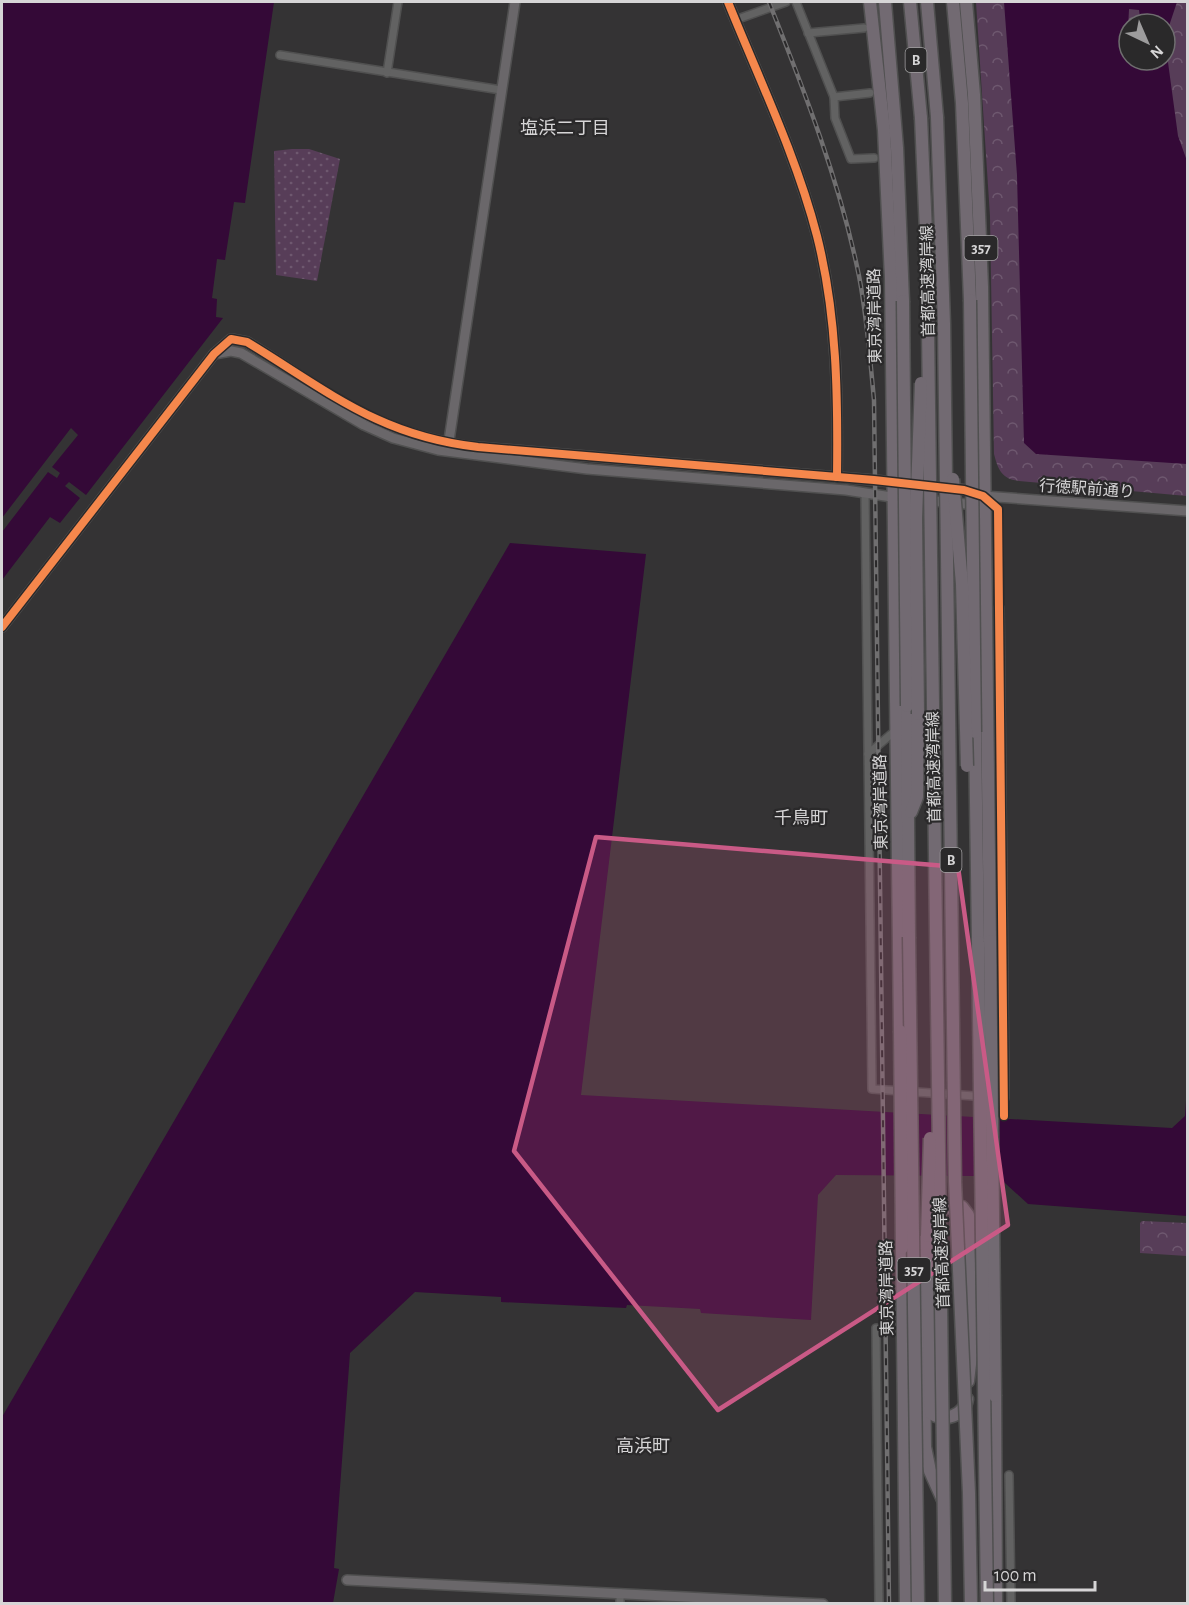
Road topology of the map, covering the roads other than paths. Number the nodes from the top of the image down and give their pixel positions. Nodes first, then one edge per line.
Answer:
1 (398, 2) edge
2 (515, 2) edge
3 (728, 2) edge
4 (786, 2) edge
5 (796, 2) edge
6 (870, 2) edge
7 (885, 2) edge
8 (910, 2) edge
9 (927, 2) edge
10 (953, 2) edge
11 (966, 2) edge
12 (735, 20) junction
13 (864, 28) dead end
14 (808, 33) junction
15 (280, 55) dead end
16 (387, 73) junction
17 (501, 90) junction
18 (870, 93) dead end
19 (834, 96) junction
20 (874, 158) dead end
21 (927, 255) junction
22 (214, 354) junction
23 (266, 354) junction
24 (260, 364) junction
25 (448, 448) junction
26 (534, 452) junction
27 (500, 454) junction
28 (946, 455) junction
29 (588, 456) junction
30 (534, 462) junction
31 (702, 466) junction
32 (587, 469) junction
33 (776, 472) junction
34 (837, 477) junction
35 (702, 478) junction
36 (893, 482) junction
37 (776, 484) junction
38 (865, 493) junction
39 (983, 496) junction
40 (893, 498) junction
41 (1188, 511) edge
42 (999, 608) joint
43 (2, 627) edge
44 (896, 730) junction
45 (868, 754) junction
46 (910, 816) junction
47 (977, 904) junction
48 (904, 937) junction
49 (984, 941) junction
50 (912, 1054) junction
51 (979, 1095) junction
52 (938, 1096) junction
53 (1004, 1098) junction
54 (1004, 1116) dead end
55 (902, 1248) junction
56 (992, 1268) junction
57 (876, 1328) dead end
58 (1009, 1475) dead end
59 (943, 1500) junction
60 (347, 1580) dead end
61 (620, 1598) edge
62 (823, 1604) edge
63 (879, 1604) edge
64 (906, 1604) edge
65 (918, 1604) edge
66 (945, 1604) edge
67 (971, 1604) edge
68 (987, 1604) edge
69 (996, 1604) edge
70 (1011, 1604) edge

1 - 16 street
2 - 17 street
3 - 12 street
4 - 12 street
5 - 14 street
6 - 36 highway, 東京湾岸道路 / 357
7 - 46 highway, 東京湾岸道路 / 357, bridge
8 - 21 highway, 首都高速湾岸線 / B, bridge
9 - 28 highway, 首都高速湾岸線 / B, bridge
10 - 47 highway, 357, bridge
11 - 39 highway, 357
12 - 34 street
13 - 14 street
14 - 19 street
15 - 16 street
16 - 17 street
17 - 25 street
18 - 19 street
19 - 20 street
21 - 46 highway, bridge
21 - 52 highway, 首都高速湾岸線 / B, bridge
22 - 23 street
22 - 24 street
22 - 43 street
23 - 24 street
23 - 25 street
24 - 25 street
25 - 27 street
26 - 27 street
26 - 29 street
26 - 30 street
27 - 30 street
28 - 47 highway, bridge
28 - 67 highway, 首都高速湾岸線 / B, bridge
29 - 31 street
29 - 32 street
30 - 32 street
31 - 33 street
31 - 35 street
32 - 35 street
33 - 34 street
33 - 37 street
34 - 36 street
35 - 37 street
36 - 39 street
36 - 40 highway, 東京湾岸道路 / 357
37 - 38 street
38 - 40 street
38 - 45 street
39 - 40 street
39 - 41 street, 行徳駅前通り
39 - 42 street
39 - 49 highway, 357
40 - 44 highway, 東京湾岸道路 / 357
42 - 53 street
44 - 45 street
44 - 48 highway, 東京湾岸道路 / 357
45 - 53 street
46 - 48 highway, 東京湾岸道路 / 357
47 - 49 highway, 357
48 - 50 highway, 東京湾岸道路 / 357, bridge
48 - 55 highway, 東京湾岸道路 / 357, bridge
49 - 51 highway, 357, bridge
49 - 56 highway, 357, bridge
50 - 55 highway, bridge
50 - 65 highway, 東京湾岸道路 / 357, bridge
51 - 56 highway, bridge
51 - 68 highway, 357, bridge
52 - 59 highway, 首都高速湾岸線 / B, bridge
52 - 59 highway, bridge
53 - 54 street
55 - 64 highway, 東京湾岸道路 / 357
56 - 69 highway, 357, bridge
57 - 63 street
58 - 70 street
59 - 66 highway, 首都高速湾岸線 / B, bridge
60 - 61 street
61 - 62 street

